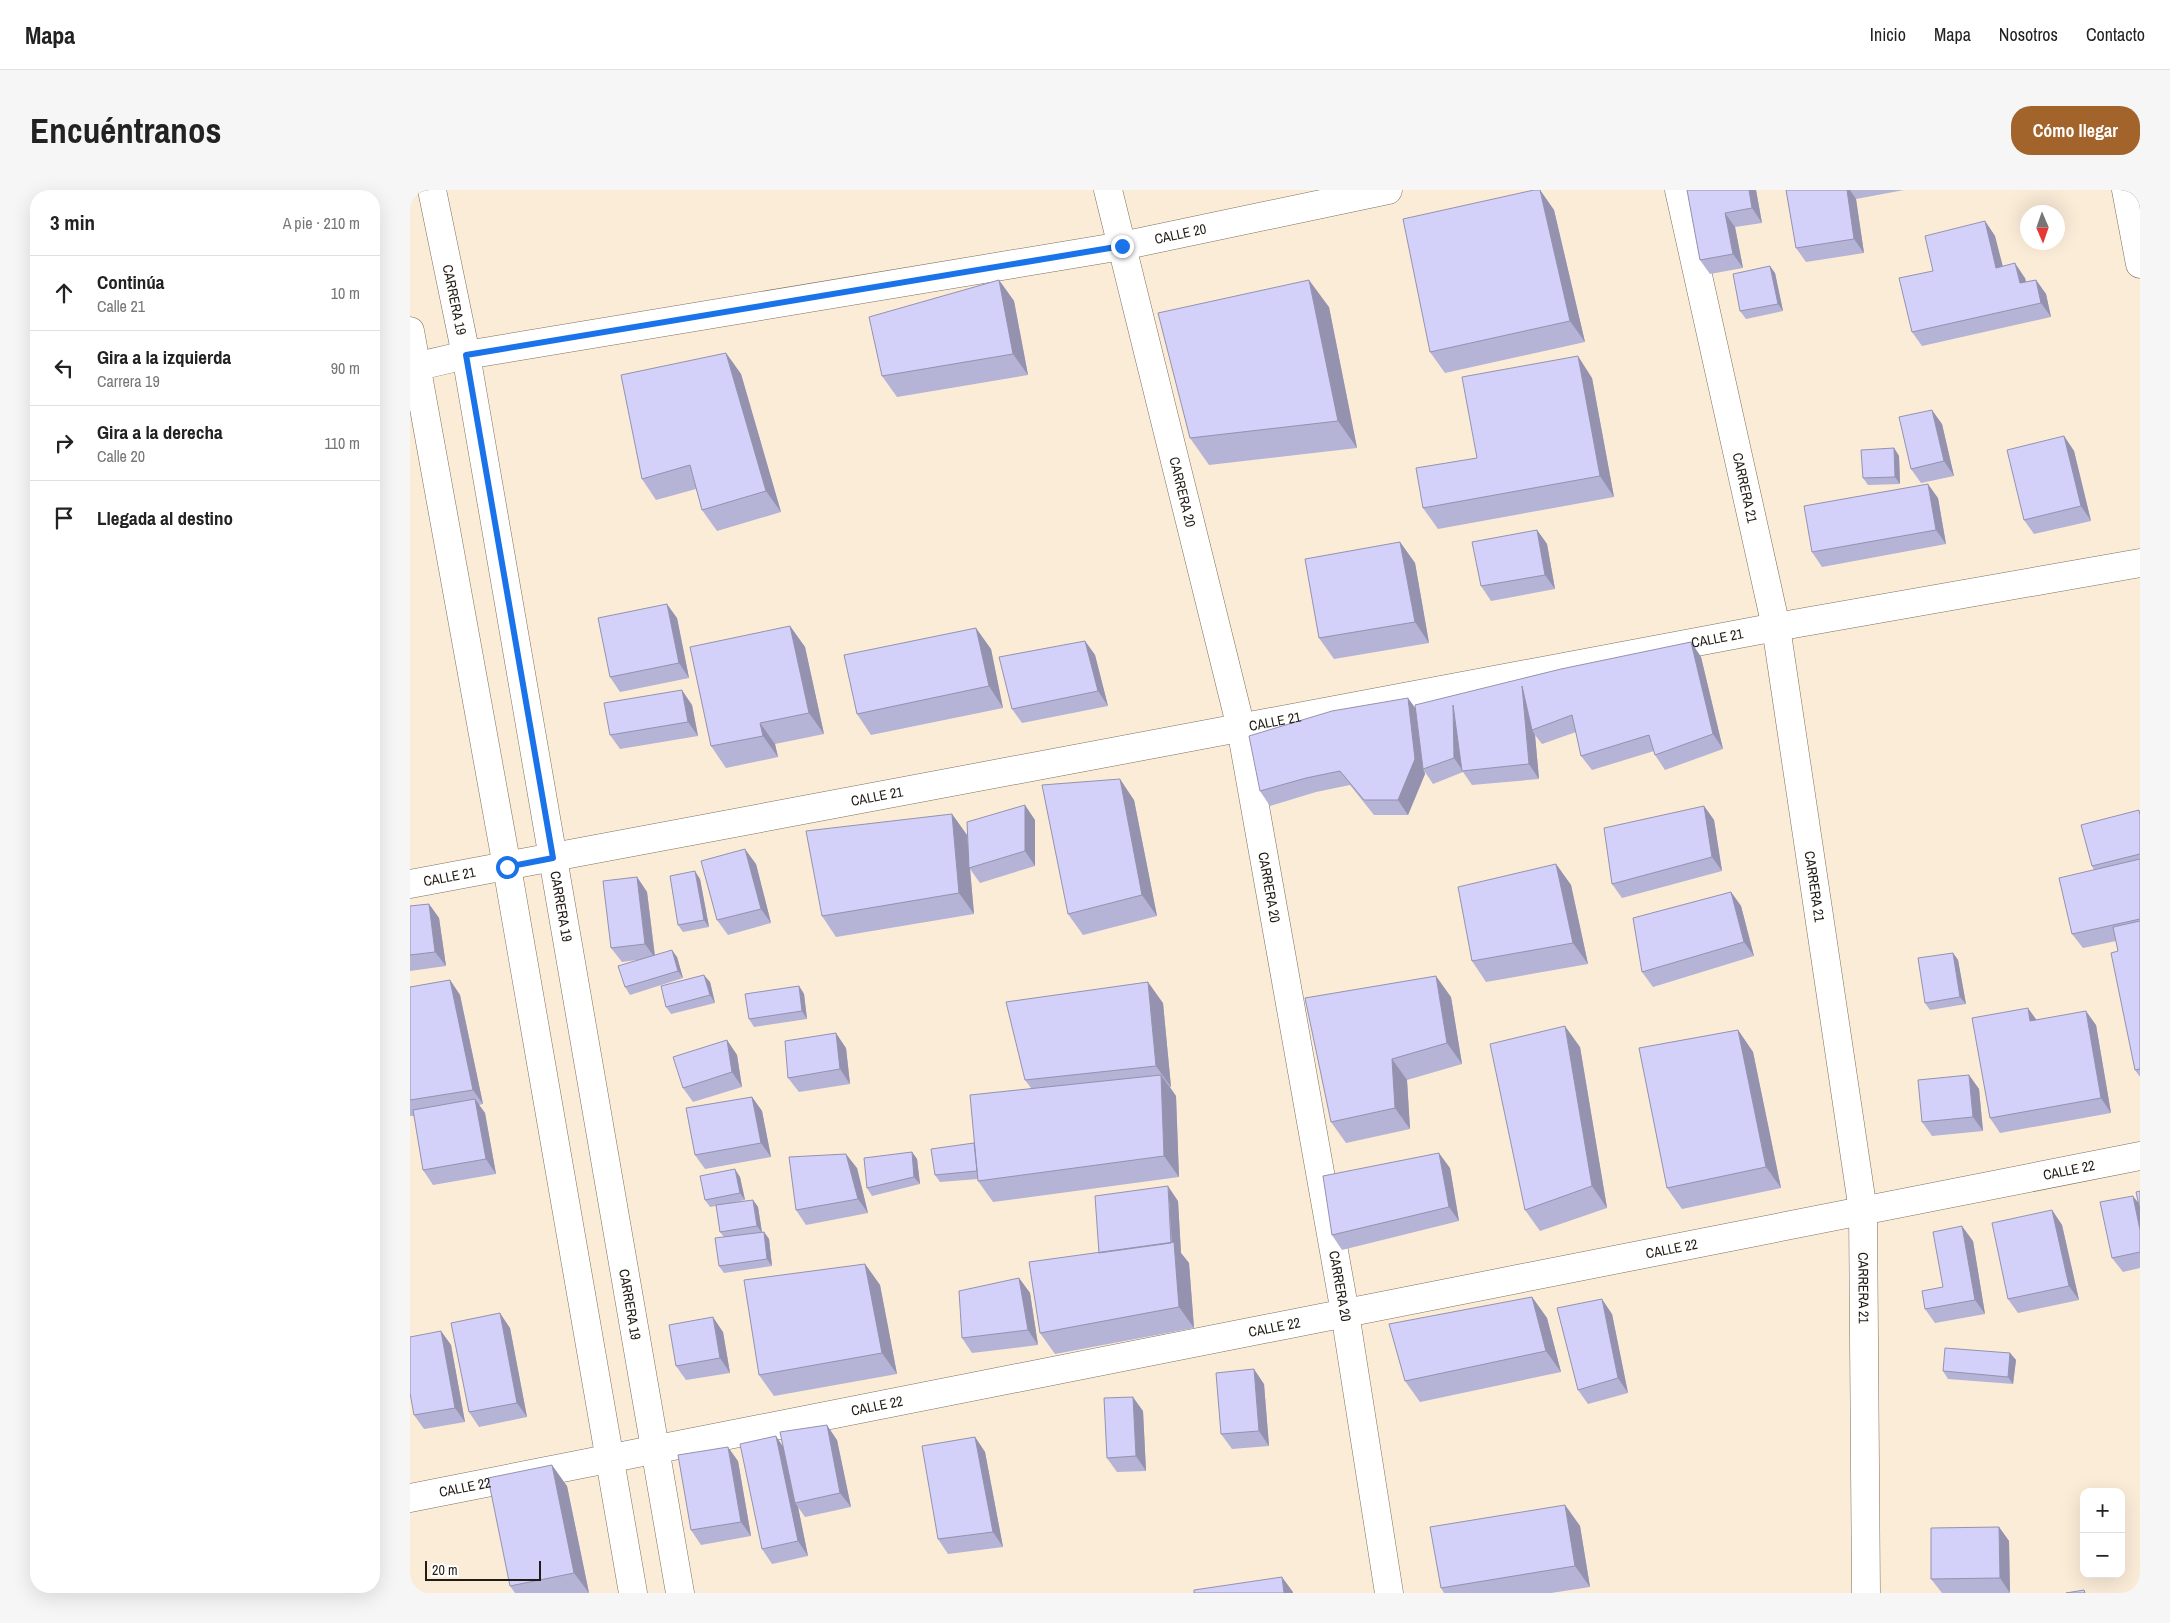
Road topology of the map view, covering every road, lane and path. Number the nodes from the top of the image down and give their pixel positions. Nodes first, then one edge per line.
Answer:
1 (432, 190) edge
2 (1108, 190) edge
3 (1388, 190) edge
4 (1679, 190) edge
5 (2126, 190) edge
6 (1122, 246) junction
7 (2140, 264) edge
8 (410, 331) edge
9 (466, 355) junction
10 (414, 367) edge
11 (2140, 563) edge
12 (1776, 627) junction
13 (1241, 728) junction
14 (553, 858) junction
15 (507, 867) junction
16 (410, 884) edge
17 (2140, 1156) edge
18 (1863, 1211) junction
19 (1345, 1314) junction
20 (655, 1450) junction
21 (610, 1458) junction
22 (410, 1498) edge
23 (633, 1593) edge
24 (680, 1593) edge
25 (1389, 1593) edge
26 (1866, 1593) edge

1 - 9 street, CARRERA 19
2 - 6 street, CARRERA 20
3 - 6 street, CALLE 20
4 - 12 street, CARRERA 21
5 - 7 street
6 - 9 street, CALLE 20
6 - 13 street, CARRERA 20
8 - 10 street
9 - 10 street, CALLE 20
9 - 14 street, CARRERA 19
10 - 15 street
11 - 12 street, CALLE 21
12 - 13 street, CALLE 21
12 - 18 street, CARRERA 21
13 - 14 street, CALLE 21
13 - 19 street, CARRERA 20
14 - 15 street, CALLE 21
14 - 20 street, CARRERA 19
15 - 16 street, CALLE 21
15 - 21 street
17 - 18 street, CALLE 22
18 - 19 street, CALLE 22
18 - 26 street, CARRERA 21
19 - 20 street, CALLE 22
19 - 25 street, CARRERA 20
20 - 21 street, CALLE 22
20 - 24 street, CARRERA 19
21 - 22 street, CALLE 22
21 - 23 street

